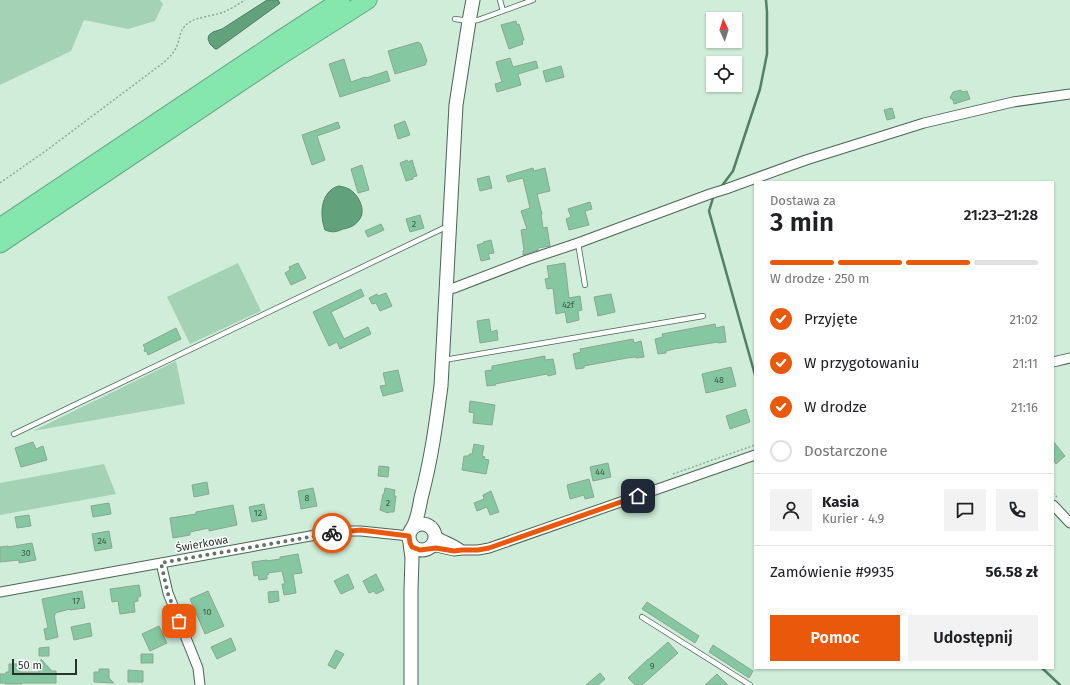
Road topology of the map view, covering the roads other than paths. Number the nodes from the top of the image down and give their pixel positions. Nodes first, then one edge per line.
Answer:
1 (341, 0) edge
2 (368, 0) edge
3 (473, 0) edge
4 (500, 0) edge
5 (533, 0) edge
6 (503, 11) junction
7 (455, 19) dead end
8 (469, 21) junction
9 (1070, 94) edge
10 (450, 225) junction
11 (0, 227) edge
12 (578, 243) junction
13 (0, 244) edge
14 (585, 285) dead end
15 (446, 289) junction
16 (703, 316) dead end
17 (1070, 358) edge
18 (442, 361) junction
19 (1054, 362) edge
20 (14, 434) dead end
21 (754, 455) edge
22 (426, 483) junction
23 (1054, 506) edge
24 (1070, 523) edge
25 (435, 528) junction
26 (410, 536) junction
27 (427, 549) junction
28 (462, 550) junction
29 (161, 563) junction
30 (411, 590) junction
31 (0, 592) edge
32 (642, 617) dead end
33 (200, 685) edge
34 (411, 685) edge
35 (750, 685) edge

1 - 11 highway
2 - 13 highway
3 - 8 street
4 - 6 lane
5 - 6 lane
6 - 8 lane
7 - 8 lane
8 - 10 street
9 - 12 street
10 - 15 street
10 - 20 lane
12 - 14 lane
12 - 15 street
15 - 18 street
16 - 18 lane
17 - 19 street
18 - 22 street
21 - 28 street
22 - 25 street
22 - 26 street
23 - 24 street
25 - 26 street
25 - 27 street
25 - 28 street
26 - 27 street
26 - 29 street, Świerkowa
26 - 30 street
27 - 28 street
27 - 30 street
29 - 31 street, Świerkowa
29 - 33 street
30 - 34 street
32 - 35 lane

